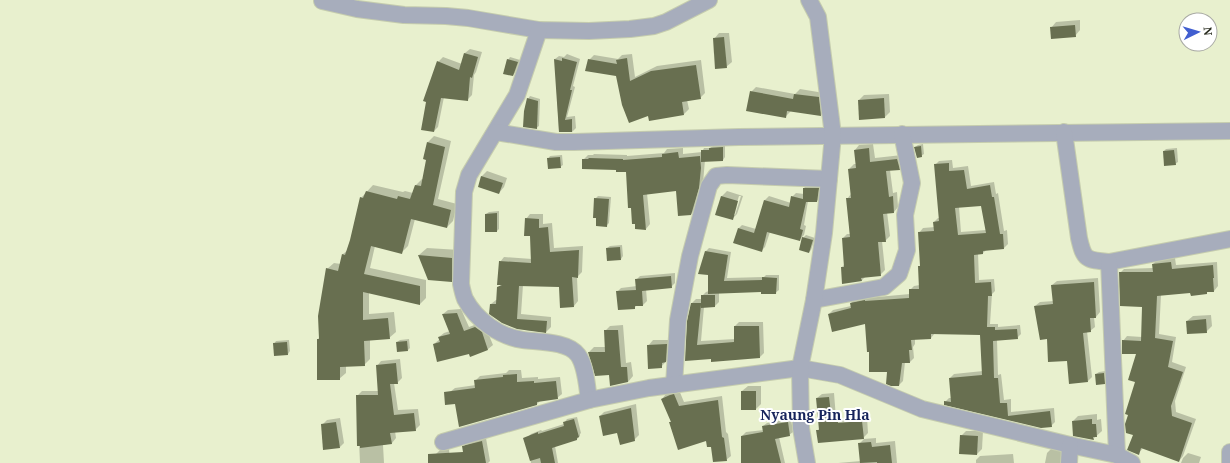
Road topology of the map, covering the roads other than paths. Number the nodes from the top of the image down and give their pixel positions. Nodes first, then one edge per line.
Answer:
1 (710, 0) edge
2 (322, 1) dead end
3 (811, 1) edge
4 (680, 7) edge
5 (539, 30) junction
6 (1230, 131) edge
7 (496, 132) junction
8 (1064, 132) junction
9 (902, 134) junction
10 (833, 136) junction
11 (829, 179) junction
12 (1230, 238) edge
13 (1109, 262) junction
14 (814, 300) junction
15 (800, 368) junction
16 (674, 385) junction
17 (589, 400) junction
18 (443, 442) dead end
19 (1070, 445) junction
20 (1230, 452) edge
21 (1117, 455) junction
22 (807, 463) edge
23 (1069, 463) edge
24 (1132, 463) edge
25 (1230, 463) edge

1 - 4 street
2 - 5 street
3 - 10 street
4 - 5 street
5 - 7 street
6 - 8 street
7 - 10 street
7 - 17 street
8 - 9 street
8 - 13 street
9 - 10 street
9 - 14 street
10 - 11 street
11 - 14 street
11 - 16 street
12 - 13 street
13 - 21 street
14 - 15 street
15 - 16 street
15 - 19 street
15 - 22 street
16 - 17 street
17 - 18 street
19 - 21 street
19 - 23 street
20 - 25 street
21 - 24 street

